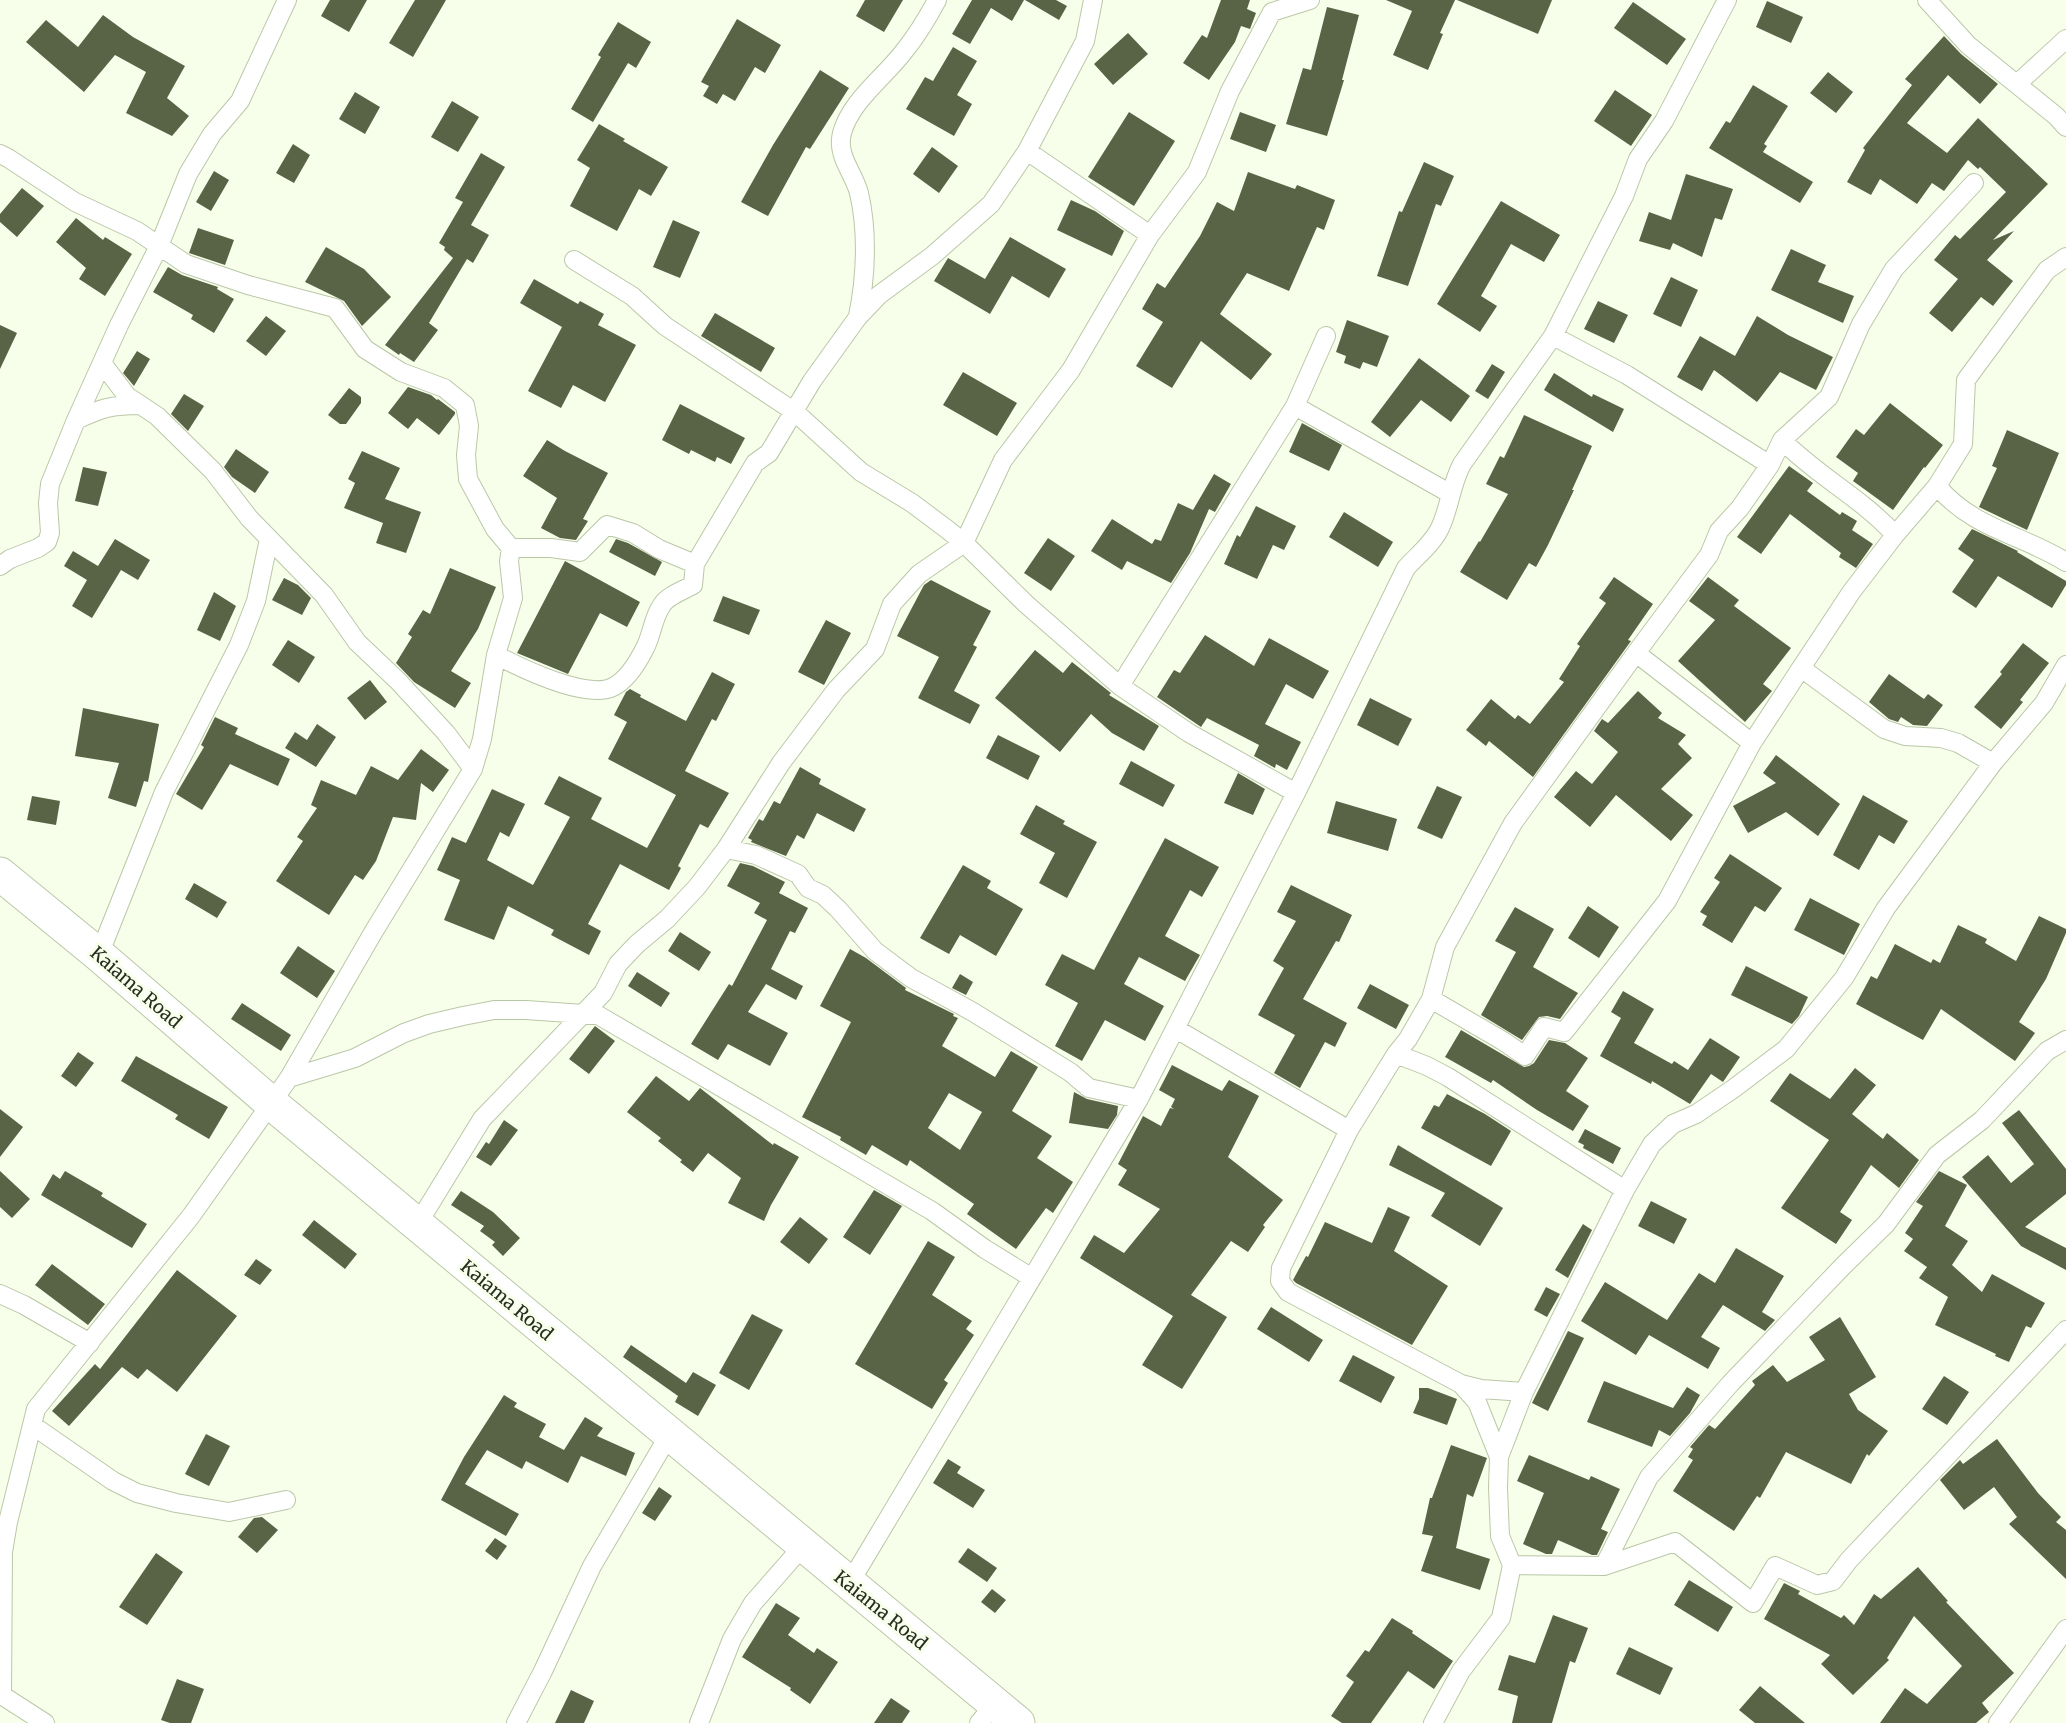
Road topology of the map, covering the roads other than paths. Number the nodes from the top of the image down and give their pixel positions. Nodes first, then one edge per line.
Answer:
1 (287, 0) edge
2 (937, 0) edge
3 (1093, 0) edge
4 (1310, 0) edge
5 (1727, 0) edge
6 (1927, 0) edge
7 (2066, 39) edge
8 (2017, 84) junction
9 (2066, 127) edge
10 (1027, 151) junction
11 (0, 154) edge
12 (1974, 183) dead end
13 (1150, 235) junction
14 (159, 246) junction
15 (2066, 257) edge
16 (574, 260) dead end
17 (858, 317) junction
18 (1326, 336) dead end
19 (1553, 336) junction
20 (102, 363) junction
21 (140, 405) junction
22 (1295, 406) junction
23 (795, 412) junction
24 (76, 420) junction
25 (1782, 440) junction
26 (1770, 465) junction
27 (1937, 486) junction
28 (1451, 494) junction
29 (1895, 535) junction
30 (269, 539) junction
31 (964, 543) junction
32 (511, 548) junction
33 (2066, 562) edge
34 (695, 564) junction
35 (0, 567) edge
36 (1636, 653) junction
37 (496, 655) junction
38 (2066, 665) edge
39 (1801, 668) junction
40 (1119, 686) junction
41 (1752, 743) junction
42 (1993, 763) junction
43 (473, 769) junction
44 (1296, 793) junction
45 (726, 849) junction
46 (0, 874) edge
47 (99, 955) junction
48 (1431, 999) junction
49 (582, 1013) junction
50 (1176, 1029) junction
51 (2066, 1040) edge
52 (1396, 1054) junction
53 (280, 1090) junction
54 (1139, 1100) junction
55 (1349, 1130) junction
56 (1625, 1190) junction
57 (417, 1226) junction
58 (1032, 1278) junction
59 (0, 1294) edge
60 (2066, 1330) edge
61 (90, 1343) junction
62 (1461, 1383) junction
63 (1524, 1392) junction
64 (32, 1425) junction
65 (669, 1435) junction
66 (1499, 1457) junction
67 (286, 1500) dead end
68 (803, 1546) junction
69 (1512, 1565) junction
70 (1604, 1566) junction
71 (849, 1584) junction
72 (2066, 1629) edge
73 (1, 1695) edge
74 (997, 1717) edge
75 (45, 1723) edge
76 (516, 1723) edge
77 (699, 1723) edge
78 (1433, 1723) edge
79 (1998, 1723) edge

1 - 14 street
2 - 17 street
3 - 10 street
4 - 13 street
5 - 19 street
6 - 8 street
7 - 8 street
8 - 9 street
10 - 13 street
10 - 17 street
11 - 14 street
12 - 25 street
13 - 31 street
14 - 20 street
14 - 32 street
15 - 27 street
16 - 23 street
17 - 23 street
18 - 22 street
19 - 26 street
19 - 28 street
20 - 21 street
20 - 24 street
21 - 24 street
21 - 30 street
22 - 28 street
22 - 40 street
23 - 31 street
23 - 34 street
24 - 35 street
25 - 26 street
25 - 29 street
26 - 36 street
27 - 29 street
27 - 33 street
28 - 44 street
29 - 39 street
30 - 43 street
30 - 47 street
31 - 40 street
31 - 45 street
32 - 34 street
32 - 37 street
34 - 37 street
36 - 41 street
36 - 48 street
37 - 43 street
38 - 42 street
39 - 41 street
39 - 42 street
40 - 44 street
41 - 48 street
42 - 56 street
43 - 53 street
44 - 50 street
45 - 49 street
45 - 54 street
46 - 47 highway, Kaiama Road
47 - 53 highway, Kaiama Road
48 - 52 street
49 - 53 street
49 - 57 street
49 - 58 street
50 - 54 street
50 - 55 street
51 - 70 street
52 - 55 street
52 - 56 street
53 - 57 highway, Kaiama Road
53 - 61 street
54 - 58 street
55 - 62 street
56 - 63 street
57 - 65 highway, Kaiama Road
58 - 71 street
59 - 61 street
60 - 70 street
61 - 64 street
62 - 63 street
62 - 66 street
63 - 66 street
64 - 67 street
64 - 73 street
65 - 68 highway, Kaiama Road
65 - 76 street
66 - 69 street
68 - 71 highway, Kaiama Road
68 - 77 street
69 - 70 street
69 - 78 street
71 - 74 highway, Kaiama Road
72 - 79 street
73 - 75 street

